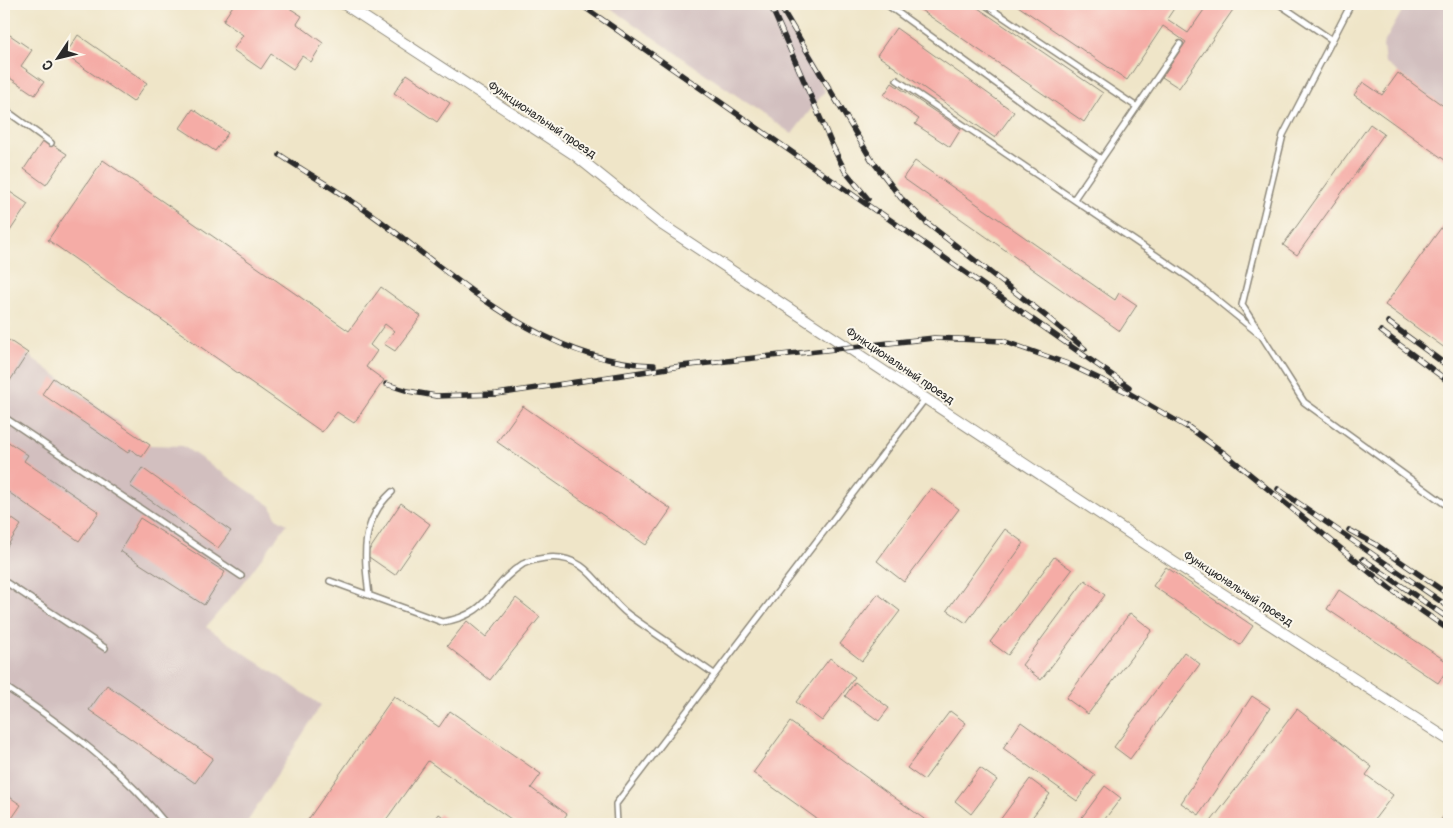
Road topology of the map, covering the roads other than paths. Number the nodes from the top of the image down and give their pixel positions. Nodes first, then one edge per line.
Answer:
1 (344, 4) edge
2 (886, 4) edge
3 (984, 4) edge
4 (1279, 4) edge
5 (1351, 4) edge
6 (1332, 40) junction
7 (1180, 44) dead end
8 (897, 80) dead end
9 (1137, 107) junction
10 (4, 109) edge
11 (51, 143) dead end
12 (1101, 159) junction
13 (1074, 199) junction
14 (1263, 337) junction
15 (926, 399) junction
16 (4, 417) edge
17 (392, 492) dead end
18 (1449, 507) edge
19 (241, 576) dead end
20 (4, 581) edge
21 (330, 581) dead end
22 (369, 595) junction
23 (105, 648) dead end
24 (714, 674) junction
25 (4, 686) edge
26 (1449, 740) edge
27 (166, 824) edge
28 (617, 824) edge

1 - 15 street, Функциональный проезд
2 - 12 lane
3 - 9 lane
4 - 6 lane
5 - 6 lane
6 - 14 lane
7 - 9 lane
8 - 13 lane
9 - 12 lane
10 - 11 lane
12 - 13 lane
13 - 14 lane
14 - 18 lane
15 - 24 lane
15 - 26 street, Функциональный проезд
16 - 19 lane
17 - 22 lane
20 - 23 lane
21 - 22 lane
22 - 24 lane
24 - 28 lane
25 - 27 lane

